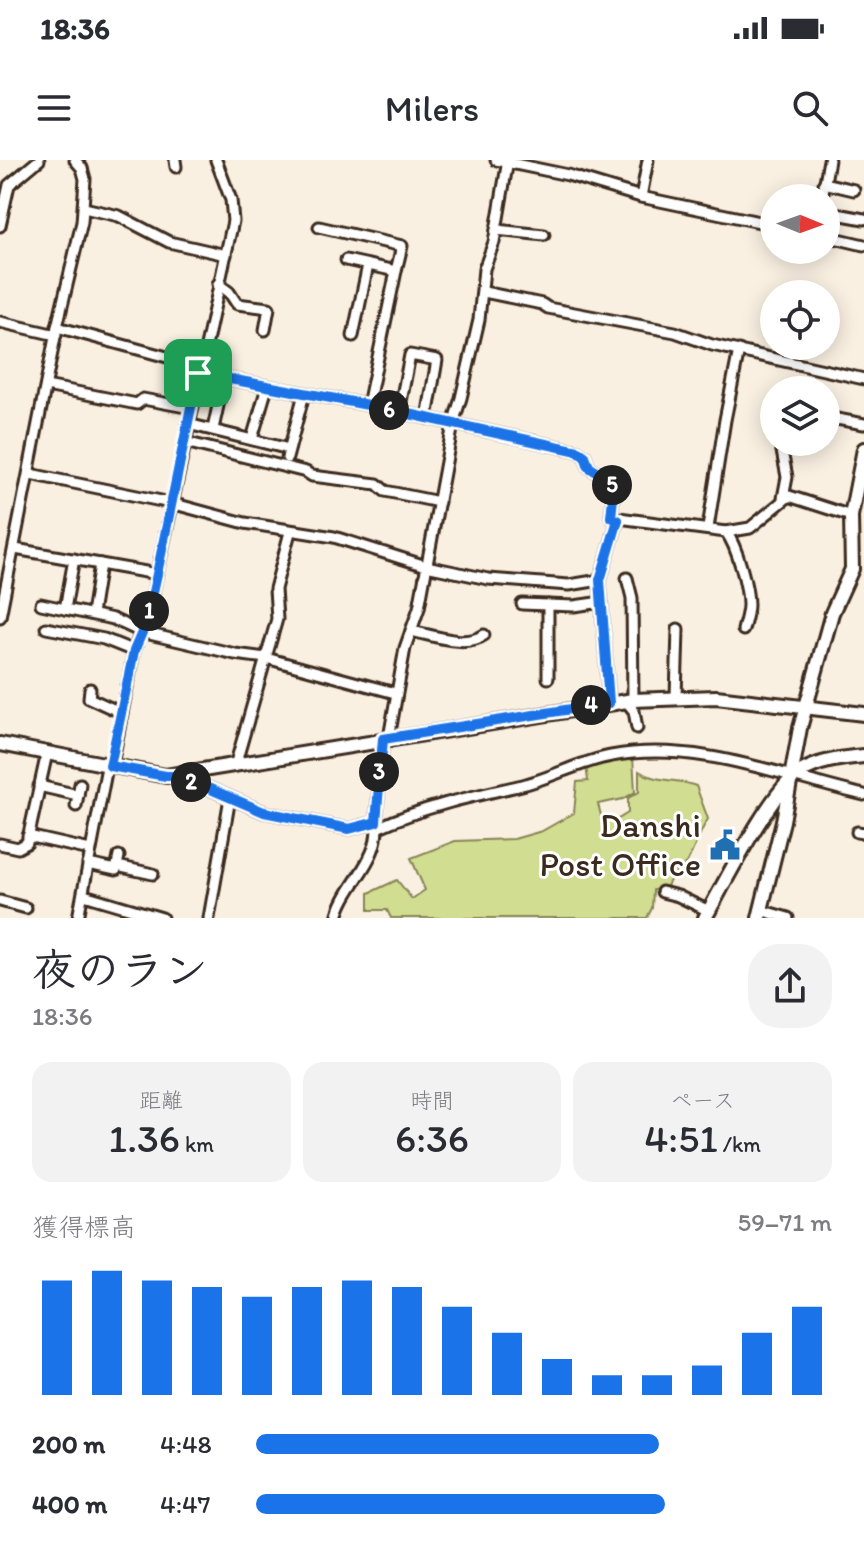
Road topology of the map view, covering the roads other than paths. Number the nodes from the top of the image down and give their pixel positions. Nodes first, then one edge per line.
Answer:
1 (39, 160) edge
2 (75, 160) edge
3 (216, 160) edge
4 (496, 160) edge
5 (648, 160) edge
6 (829, 160) edge
7 (508, 161) edge
8 (824, 183) joint
9 (854, 190) dead end
10 (641, 197) junction
11 (84, 208) junction
12 (840, 215) edge
13 (864, 219) edge
14 (760, 222) edge
15 (0, 226) edge
16 (319, 227) dead end
17 (496, 230) junction
18 (544, 235) dead end
19 (840, 239) edge
20 (864, 245) edge
21 (226, 255) junction
22 (346, 260) dead end
23 (368, 265) junction
24 (396, 271) junction
25 (218, 284) junction
26 (484, 292) junction
27 (0, 322) edge
28 (265, 330) dead end
29 (57, 331) junction
30 (353, 336) dead end
31 (739, 350) junction
32 (199, 369) junction
33 (224, 378) junction
34 (864, 379) edge
35 (46, 386) junction
36 (267, 387) junction
37 (304, 394) junction
38 (368, 405) junction
39 (191, 408) junction
40 (399, 412) junction
41 (427, 418) junction
42 (840, 420) edge
43 (188, 424) junction
44 (453, 424) junction
45 (864, 424) edge
46 (213, 429) junction
47 (252, 439) junction
48 (185, 442) junction
49 (864, 449) edge
50 (783, 456) edge
51 (30, 474) junction
52 (783, 498) junction
53 (439, 502) junction
54 (171, 503) junction
55 (851, 516) junction
56 (618, 520) junction
57 (708, 528) junction
58 (290, 532) junction
59 (726, 532) junction
60 (15, 549) junction
61 (74, 559) junction
62 (100, 564) junction
63 (426, 566) junction
64 (157, 574) junction
65 (627, 578) dead end
66 (600, 580) junction
67 (602, 602) junction
68 (41, 604) dead end
69 (522, 604) dead end
70 (548, 605) junction
71 (65, 609) junction
72 (92, 614) junction
73 (0, 617) edge
74 (46, 628) dead end
75 (678, 629) dead end
76 (743, 630) dead end
77 (411, 631) junction
78 (141, 632) junction
79 (484, 635) dead end
80 (134, 651) junction
81 (266, 658) junction
82 (548, 678) dead end
83 (90, 689) dead end
84 (395, 693) junction
85 (676, 697) junction
86 (629, 700) junction
87 (609, 703) junction
88 (805, 706) junction
89 (122, 713) junction
90 (864, 714) edge
91 (637, 728) dead end
92 (386, 739) junction
93 (0, 744) edge
94 (47, 753) junction
95 (864, 756) edge
96 (110, 766) junction
97 (235, 766) junction
98 (180, 776) junction
99 (792, 778) junction
100 (39, 786) junction
101 (864, 795) edge
102 (230, 798) junction
103 (76, 806) dead end
104 (377, 825) junction
105 (28, 836) junction
106 (0, 844) edge
107 (90, 850) junction
108 (88, 864) junction
109 (153, 874) dead end
110 (662, 892) dead end
111 (84, 895) junction
112 (0, 901) edge
113 (26, 908) dead end
114 (760, 914) edge
115 (707, 915) edge
116 (78, 918) edge
117 (162, 918) edge
118 (209, 918) edge
119 (337, 918) edge
120 (788, 918) edge

1 - 15 street
2 - 11 street
3 - 21 street
4 - 7 street
5 - 10 street
6 - 8 street
7 - 10 street
7 - 17 street
8 - 9 street
10 - 14 street
11 - 21 street
11 - 29 street
12 - 13 street
16 - 24 street
17 - 18 street
17 - 26 street
19 - 20 street
21 - 25 street
22 - 23 street
23 - 24 street
23 - 30 street
24 - 38 street
25 - 28 street
25 - 32 street
26 - 31 street
26 - 44 street
27 - 29 street
29 - 32 street
29 - 35 street
31 - 34 street
31 - 57 street
32 - 33 street
32 - 39 street
33 - 36 street
33 - 46 street
35 - 39 street
35 - 51 street
36 - 37 street
36 - 47 street
37 - 38 street
37 - 47 street
38 - 40 street
39 - 43 street
40 - 41 street
40 - 41 street
41 - 44 street
42 - 45 street
43 - 46 street
43 - 48 street
44 - 53 street
44 - 56 street
46 - 47 street
48 - 53 street
48 - 54 street
49 - 55 street
50 - 52 street
51 - 54 street
51 - 60 street
52 - 55 street
52 - 59 street
53 - 63 street
54 - 58 street
54 - 64 street
55 - 88 street
56 - 57 street
56 - 66 street
57 - 59 street
58 - 63 street
58 - 81 street
59 - 76 street
60 - 61 street
60 - 73 street
61 - 62 street
61 - 71 street
62 - 64 street
62 - 72 street
63 - 66 street
63 - 77 street
64 - 78 street
65 - 86 street
66 - 67 street
67 - 70 street
67 - 87 street
68 - 71 street
69 - 70 street
70 - 82 street
71 - 72 street
72 - 78 street
74 - 80 street
75 - 85 street
77 - 79 street
77 - 84 street
78 - 80 street
78 - 81 street
80 - 89 street
81 - 84 street
81 - 97 street
83 - 89 street
84 - 92 street
85 - 86 street
85 - 88 street
86 - 87 street
86 - 91 street
87 - 92 street
88 - 90 street
88 - 99 street
89 - 96 street
92 - 97 street
92 - 104 street
93 - 94 street
94 - 96 street
94 - 100 street
95 - 99 street
96 - 98 street
96 - 107 street
97 - 98 street
98 - 102 street
99 - 101 street
99 - 104 street
99 - 114 street
99 - 115 street
100 - 103 street
100 - 105 street
102 - 104 street
102 - 118 street
104 - 119 street
105 - 106 street
105 - 107 street
107 - 108 street
108 - 109 street
108 - 111 street
110 - 115 street
111 - 116 street
111 - 117 street
112 - 113 street
114 - 120 street

